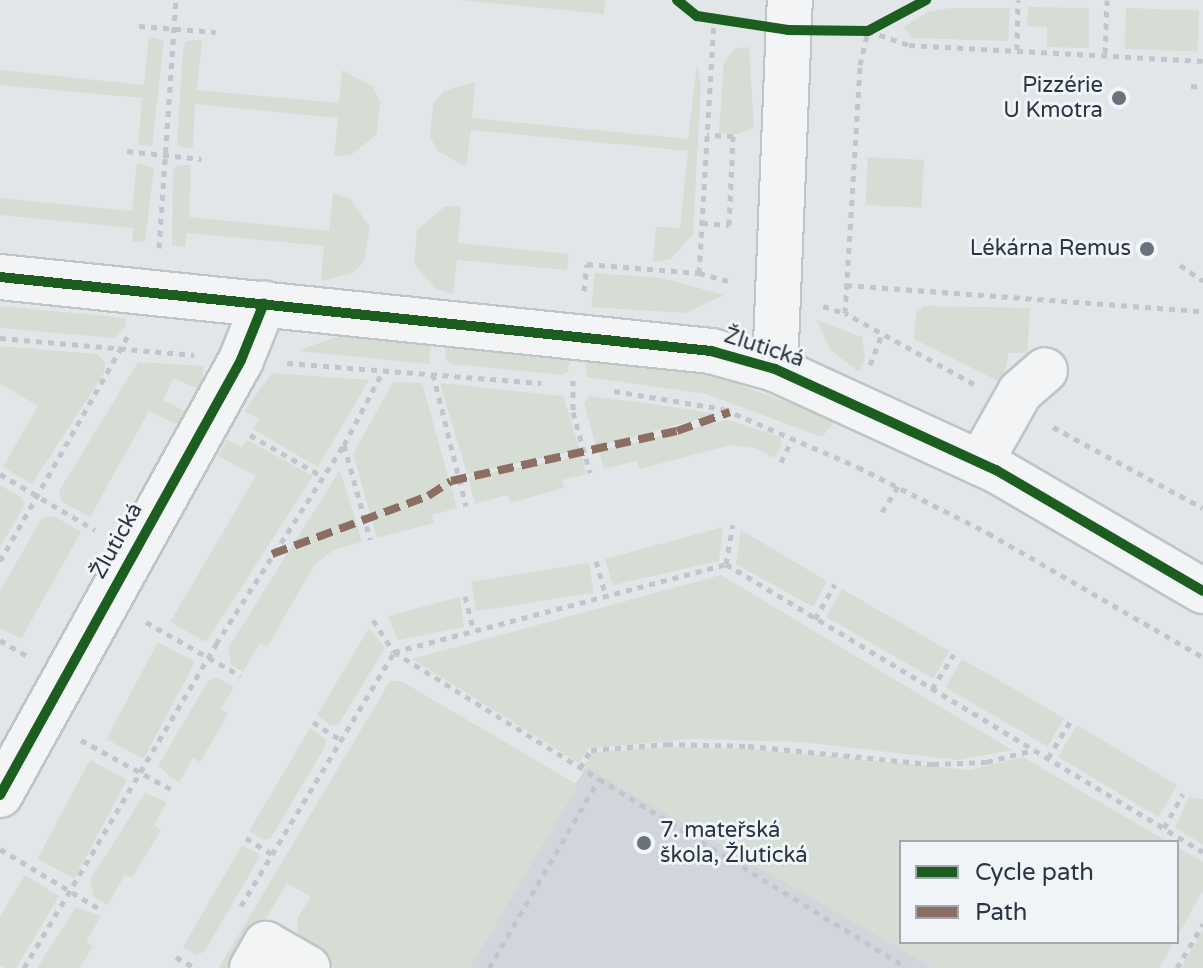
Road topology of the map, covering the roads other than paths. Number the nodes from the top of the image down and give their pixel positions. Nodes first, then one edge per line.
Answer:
1 (789, 15) edge
2 (0, 277) edge
3 (264, 303) junction
4 (775, 369) junction
5 (1045, 370) dead end
6 (980, 463) junction
7 (1203, 591) edge
8 (0, 795) edge
9 (252, 968) edge
10 (308, 968) edge

1 - 4 street
2 - 3 street, Žlutická
3 - 4 street, Žlutická
3 - 8 street, Žlutická
4 - 6 street, Žlutická
5 - 6 street
6 - 7 street, Žlutická
9 - 10 street

